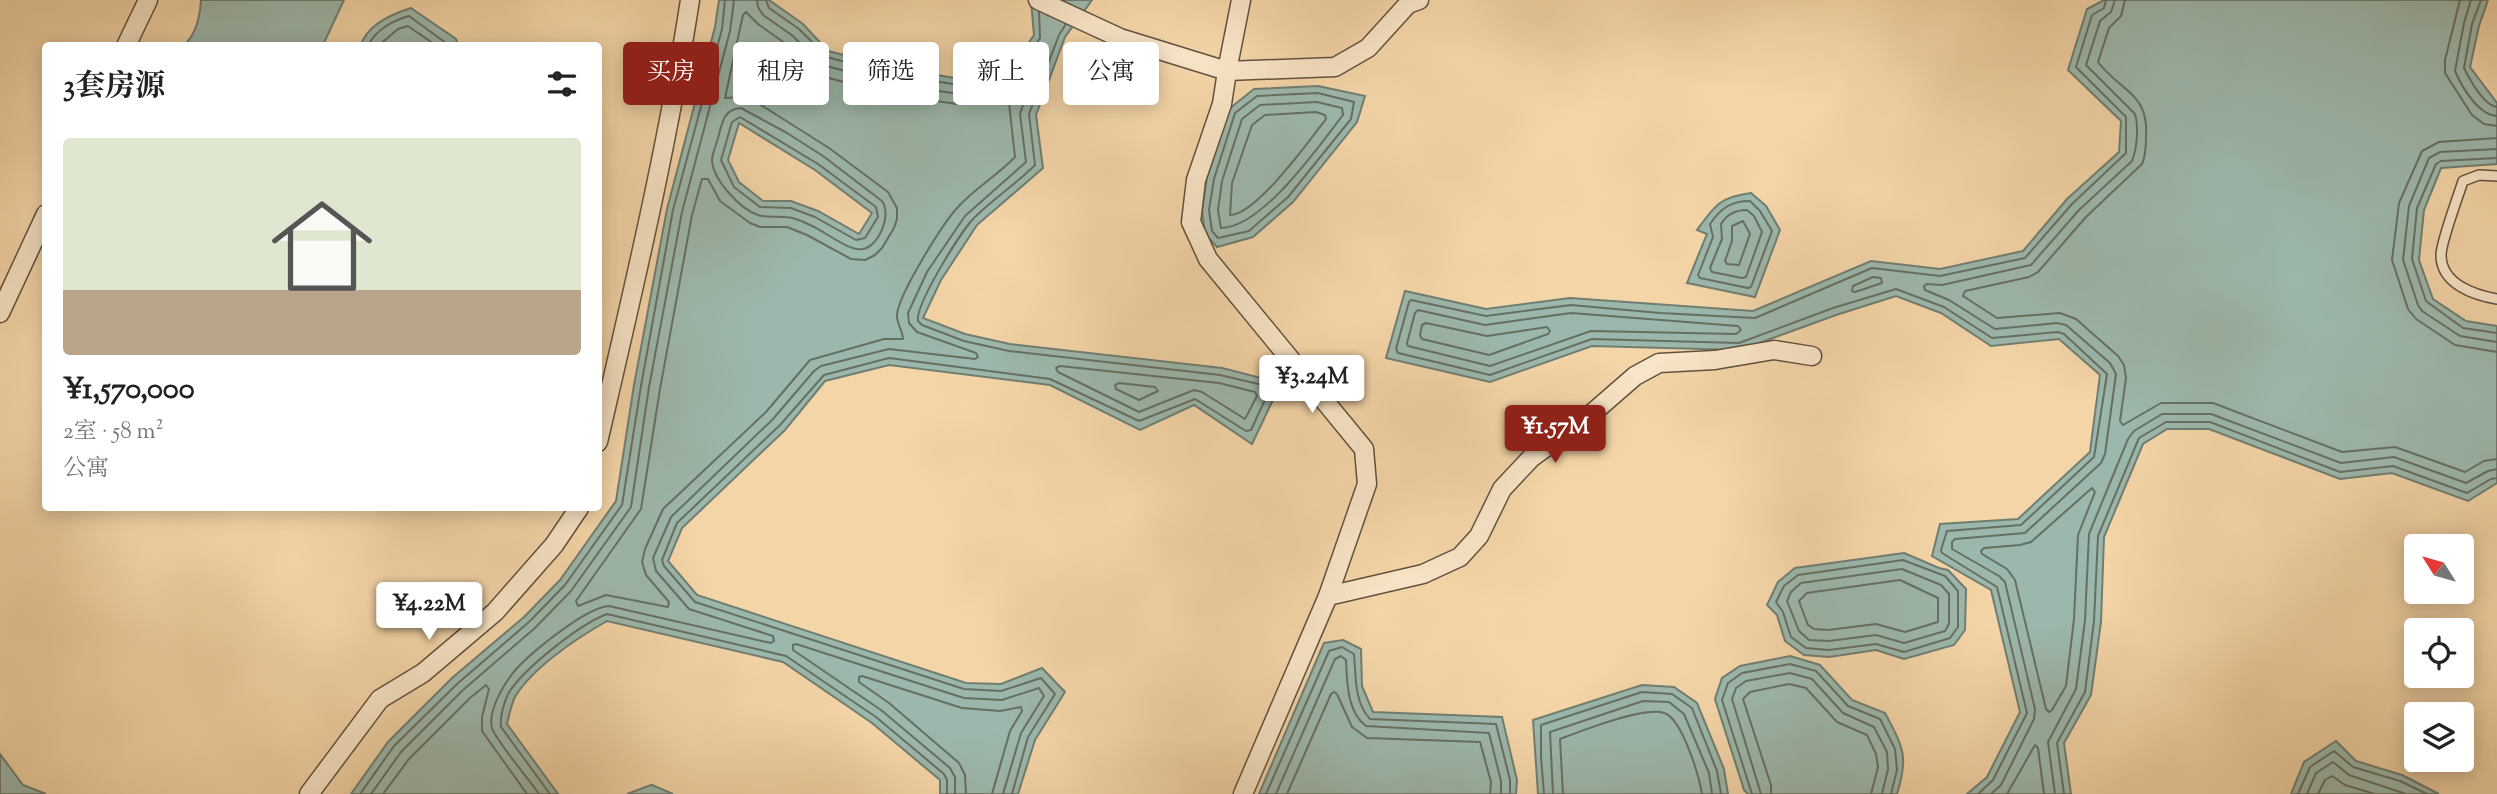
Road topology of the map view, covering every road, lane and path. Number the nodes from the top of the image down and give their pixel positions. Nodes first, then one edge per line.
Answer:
1 (148, 0) edge
2 (690, 0) edge
3 (1038, 0) edge
4 (1241, 0) edge
5 (1419, 0) edge
6 (128, 42) edge
7 (1227, 71) junction
8 (2497, 176) edge
9 (42, 223) edge
10 (2497, 299) edge
11 (0, 313) edge
12 (1812, 356) dead end
13 (602, 425) edge
14 (577, 511) edge
15 (1328, 596) junction
16 (309, 794) edge
17 (1243, 794) edge

1 - 6 street
2 - 13 street
3 - 7 street
4 - 7 street
5 - 7 street
7 - 15 street
8 - 10 lane
9 - 11 street
12 - 15 street
14 - 16 street
15 - 17 street

